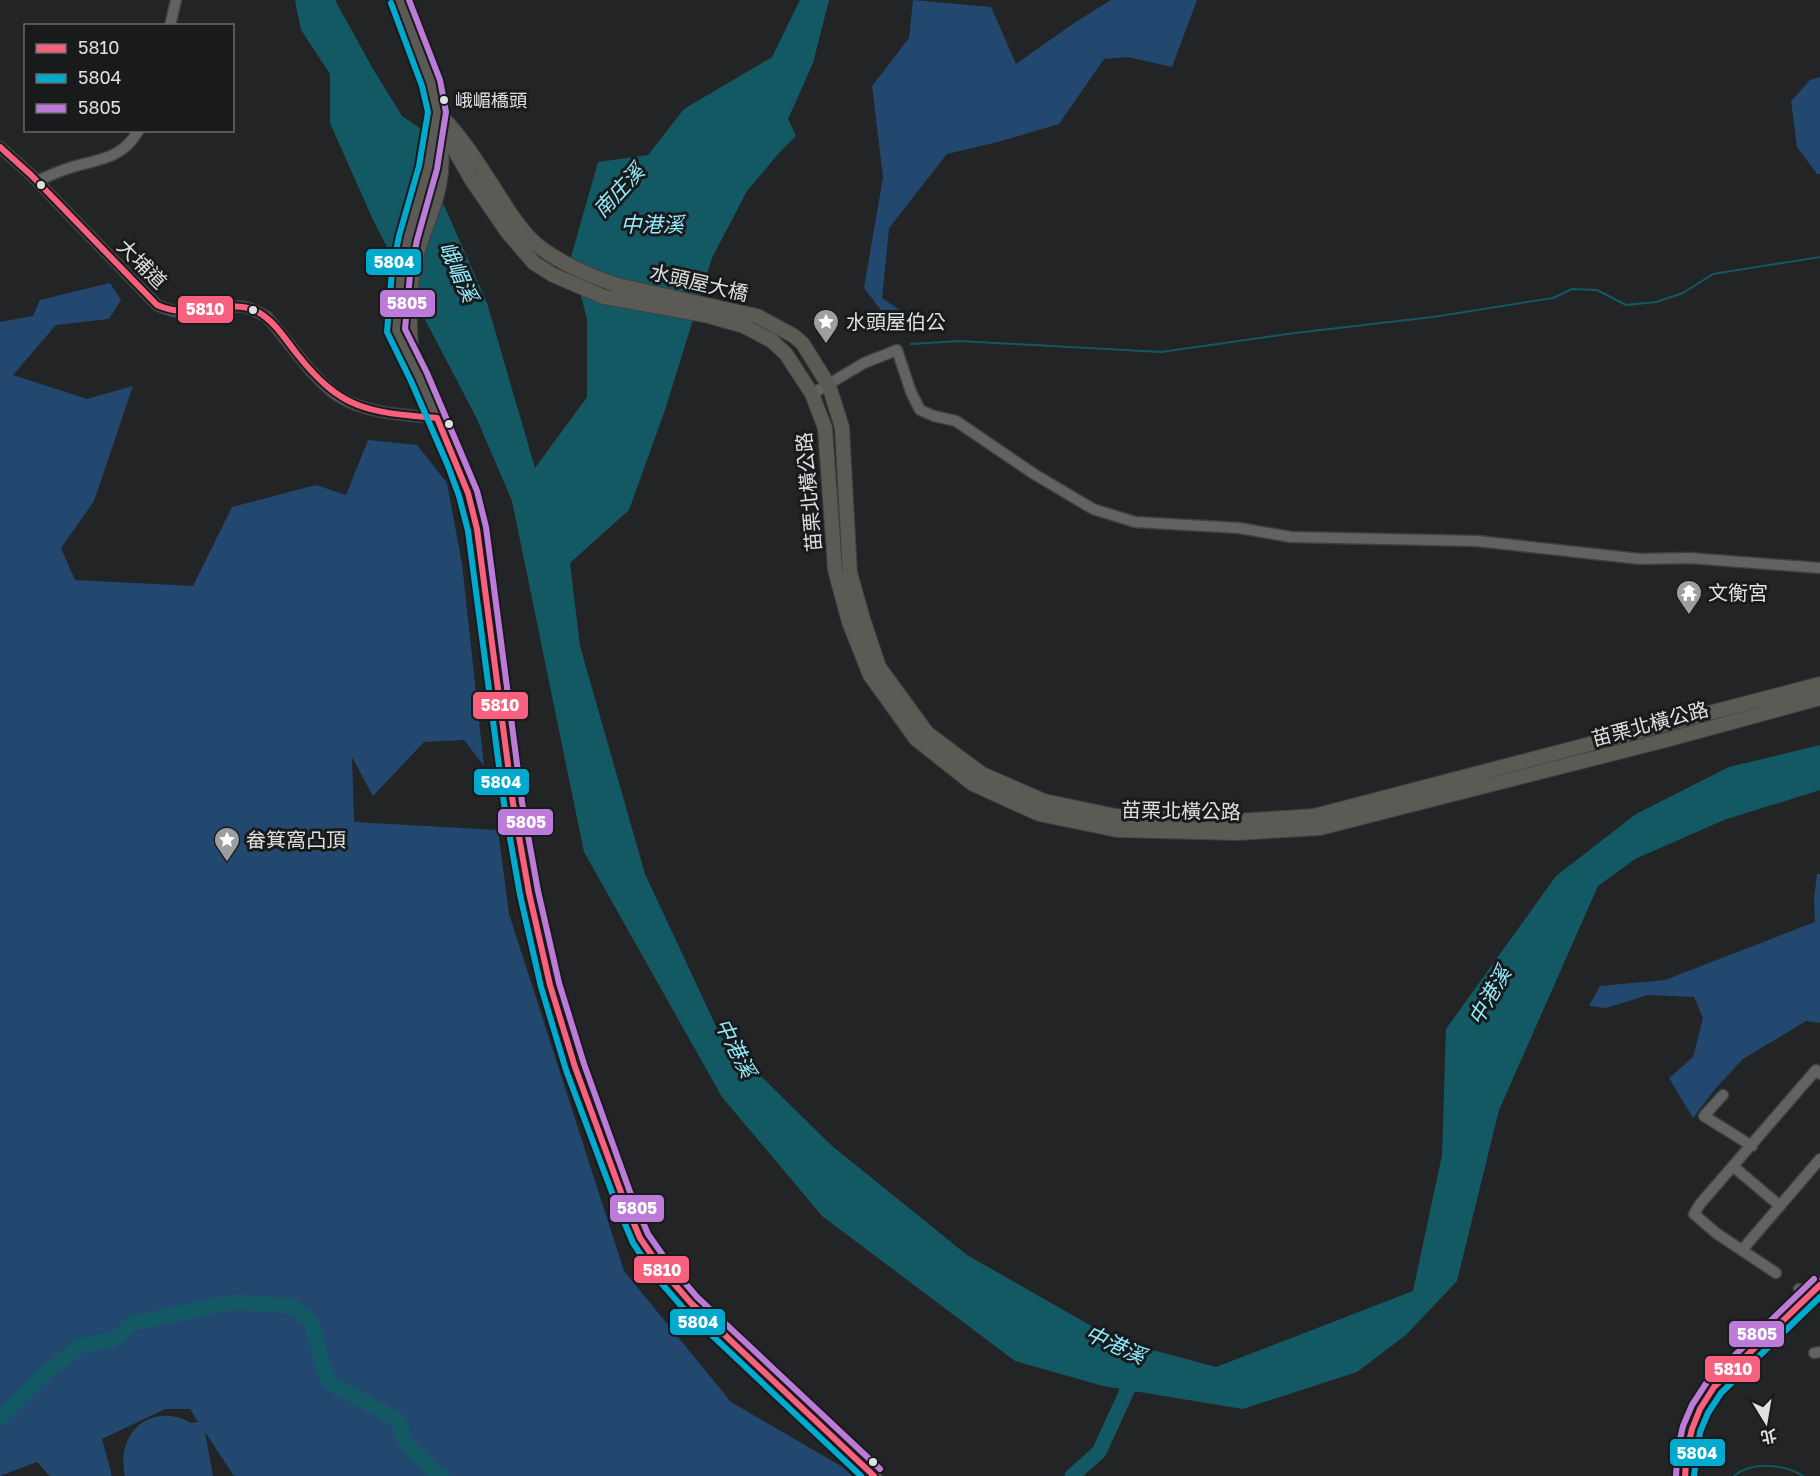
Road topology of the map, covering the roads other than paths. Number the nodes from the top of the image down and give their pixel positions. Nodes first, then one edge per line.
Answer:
1 (176, 0) edge
2 (399, 0) edge
3 (170, 24) edge
4 (437, 112) junction
5 (138, 132) edge
6 (0, 147) edge
7 (441, 172) junction
8 (471, 179) junction
9 (37, 181) junction
10 (403, 332) junction
11 (829, 386) junction
12 (812, 394) junction
13 (437, 418) junction
14 (1820, 568) edge
15 (1820, 684) edge
16 (1820, 698) edge
17 (1818, 1072) edge
18 (1723, 1095) dead end
19 (1752, 1146) junction
20 (1820, 1159) edge
21 (1734, 1167) junction
22 (1780, 1206) junction
23 (1742, 1250) junction
24 (1776, 1273) dead end
25 (1820, 1285) edge
26 (874, 1476) edge
27 (1685, 1476) edge

1 - 3 street
2 - 4 main road
4 - 7 main road
4 - 8 main road
4 - 10 main road
4 - 11 main road, 水頭屋大橋
5 - 9 street
6 - 9 street, 大埔道
7 - 8 main road
7 - 10 main road
8 - 12 main road, 水頭屋大橋
9 - 13 street, 大埔道
10 - 13 main road
11 - 12 street
11 - 14 street
11 - 15 main road, 苗栗北橫公路
12 - 16 main road, 苗栗北橫公路
13 - 26 main road
17 - 19 street
18 - 19 street
19 - 21 street
20 - 22 street
21 - 22 street
21 - 23 street
22 - 23 street
23 - 24 street
25 - 27 main road

